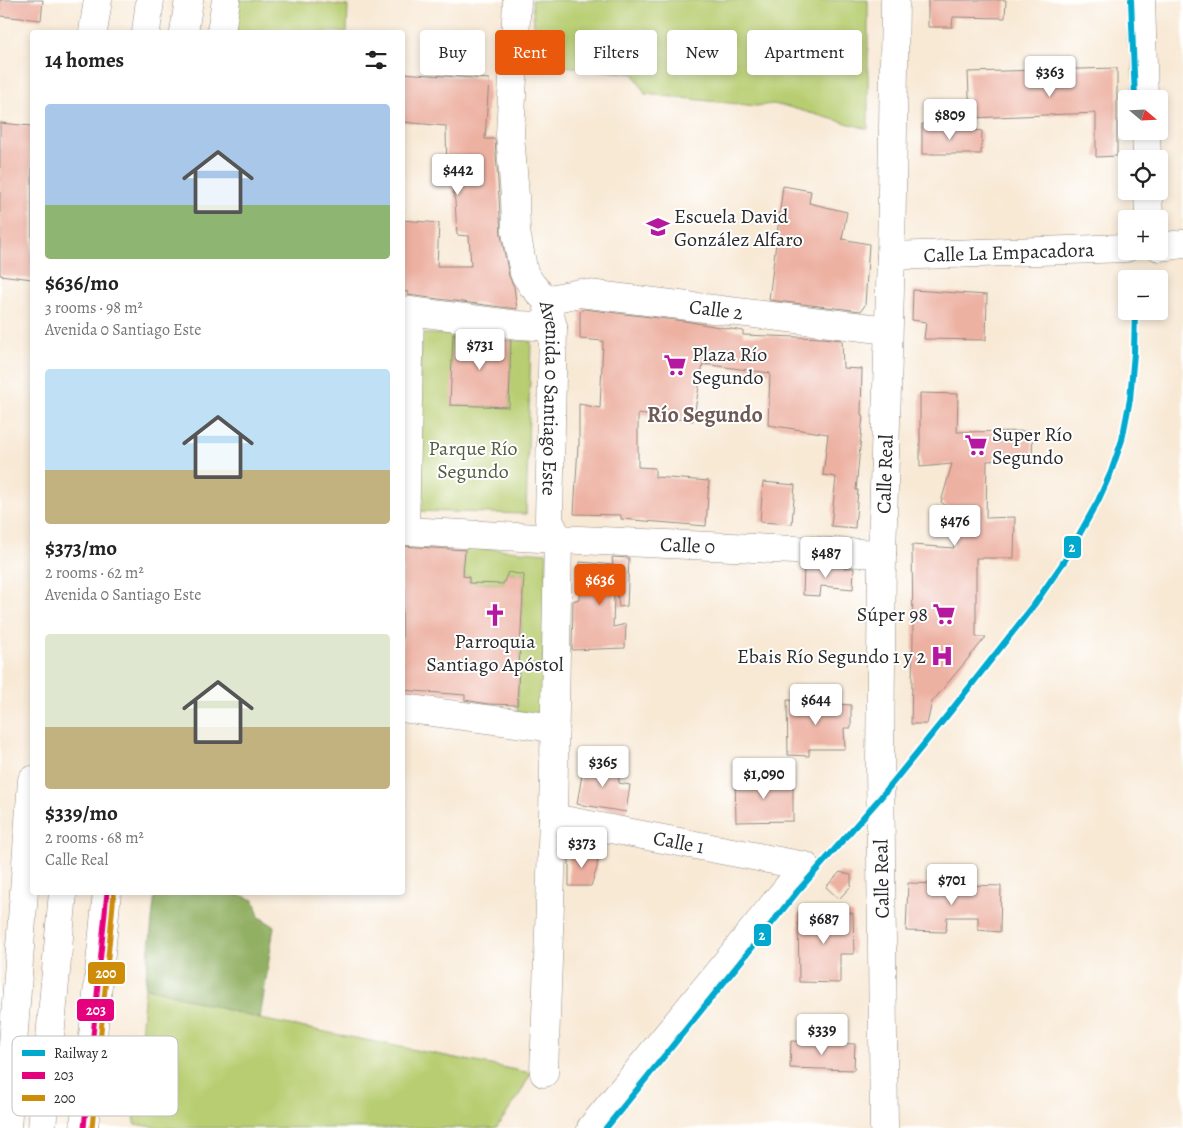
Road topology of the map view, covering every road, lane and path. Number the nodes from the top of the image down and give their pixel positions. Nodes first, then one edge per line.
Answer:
1 (98, 0) edge
2 (150, 0) edge
3 (189, 0) edge
4 (226, 0) edge
5 (517, 0) edge
6 (895, 0) edge
7 (1141, 0) edge
8 (94, 30) edge
9 (146, 30) edge
10 (184, 30) edge
11 (222, 30) edge
12 (1144, 90) edge
13 (1183, 244) edge
14 (1168, 246) edge
15 (1118, 248) edge
16 (891, 256) junction
17 (546, 300) junction
18 (406, 311) edge
19 (553, 327) junction
20 (888, 330) junction
21 (558, 539) junction
22 (882, 554) junction
23 (405, 708) edge
24 (555, 728) junction
25 (30, 808) edge
26 (553, 818) junction
27 (63, 895) edge
28 (107, 895) edge
29 (14, 1036) edge
30 (50, 1036) edge
31 (93, 1036) edge
32 (12, 1058) edge
33 (544, 1073) dead end
34 (7, 1128) edge
35 (592, 1128) edge
36 (884, 1128) edge

1 - 8 main road
2 - 9 main road
3 - 10 main road
4 - 11 main road
5 - 17 main road, Avenida 0 Santiago Este
6 - 16 main road, Calle Real
7 - 12 main road
13 - 14 main road
15 - 16 main road, Calle La Empacadora
16 - 20 main road, Calle Real
17 - 19 main road, Avenida 0 Santiago Este
17 - 20 main road, Calle 2
18 - 19 main road
18 - 21 main road, Calle 0
19 - 21 main road, Avenida 0 Santiago Este
20 - 22 main road, Calle Real
21 - 22 main road, Calle 0
21 - 24 main road, Avenida 0 Santiago Este
22 - 36 main road, Calle Real
23 - 24 main road
24 - 26 main road, Avenida 0 Santiago Este
25 - 29 main road
26 - 33 main road, Avenida 0 Santiago Este
26 - 35 main road, Calle 1
27 - 30 main road
28 - 31 main road
32 - 34 main road

